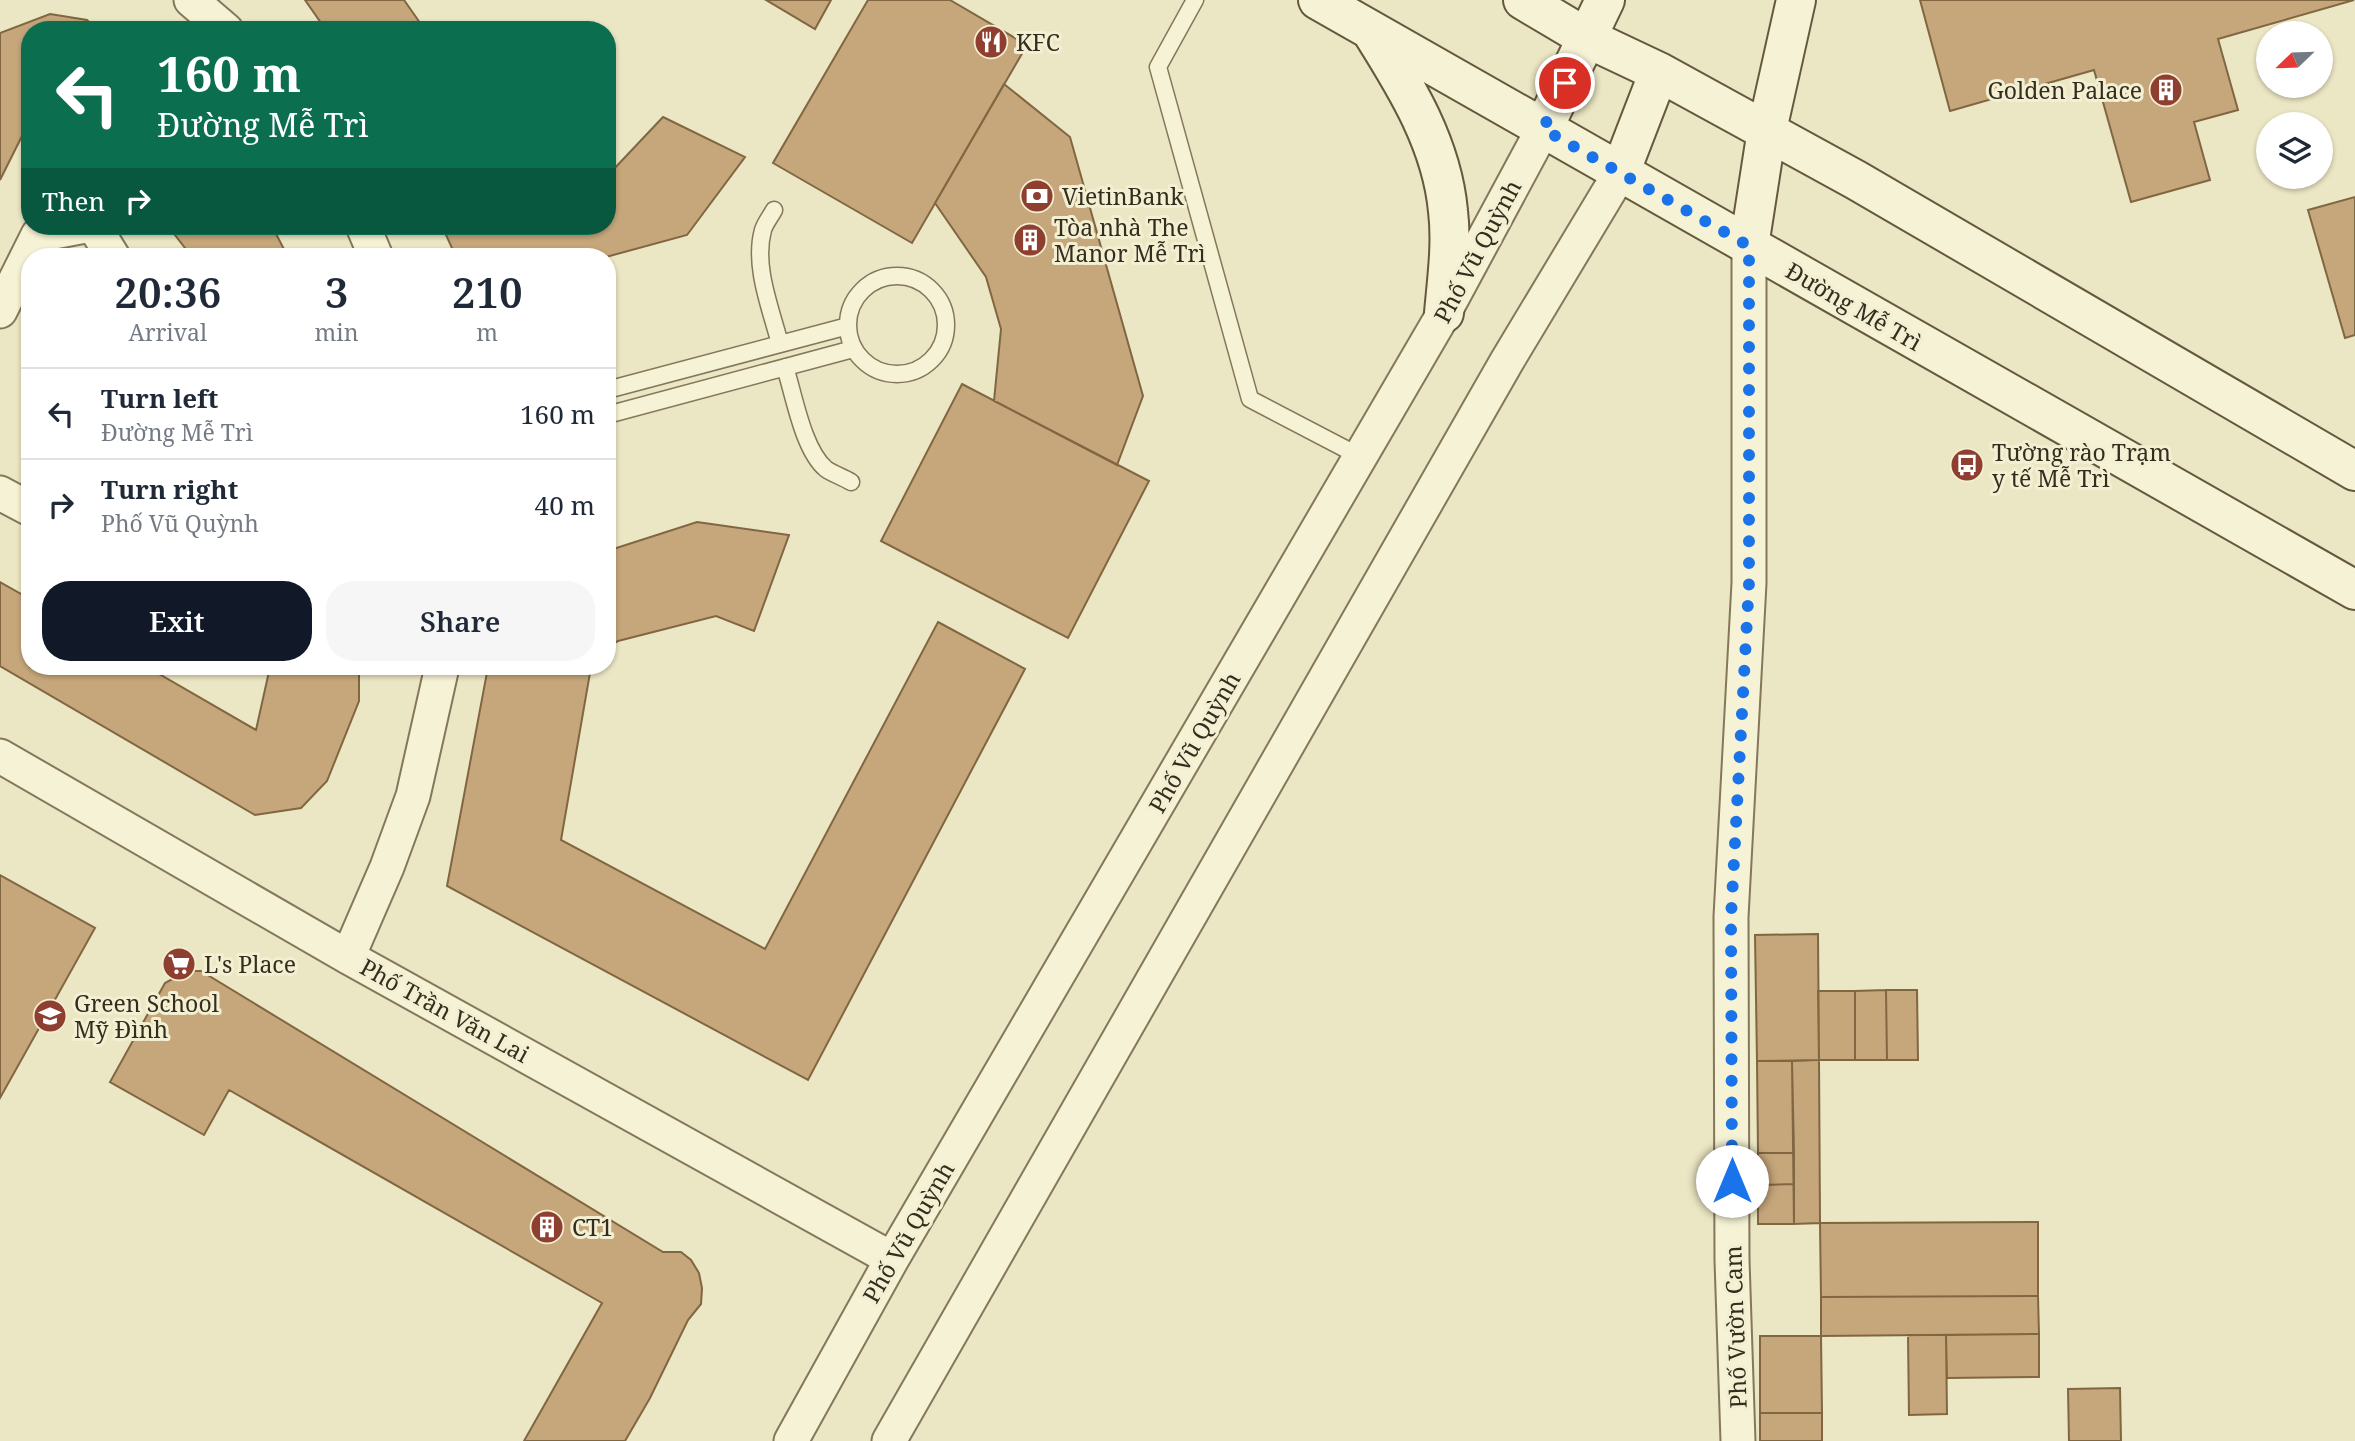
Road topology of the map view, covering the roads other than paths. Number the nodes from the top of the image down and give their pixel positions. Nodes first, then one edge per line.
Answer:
1 (191, 0) edge
2 (1195, 0) edge
3 (1318, 0) edge
4 (1523, 0) edge
5 (1605, 0) edge
6 (1797, 0) edge
7 (216, 21) edge
8 (1370, 29) junction
9 (1587, 38) junction
10 (1659, 72) junction
11 (1543, 129) junction
12 (1767, 130) junction
13 (1620, 173) junction
14 (774, 211) dead end
15 (1749, 246) junction
16 (21, 268) edge
17 (0, 309) edge
18 (1444, 313) junction
19 (848, 326) junction
20 (780, 344) junction
21 (853, 349) junction
22 (785, 367) junction
23 (616, 388) edge
24 (616, 413) edge
25 (1361, 457) junction
26 (2355, 471) edge
27 (851, 482) dead end
28 (0, 493) edge
29 (21, 504) edge
30 (2355, 590) edge
31 (440, 675) edge
32 (0, 757) edge
33 (348, 957) junction
34 (892, 1259) junction
35 (791, 1441) edge
36 (889, 1441) edge
37 (1738, 1441) edge

1 - 7 street
2 - 25 lane
3 - 8 main road, Đường Mễ Trì
4 - 9 main road
5 - 9 main road, Phố Vũ Quỳnh
6 - 12 main road
8 - 11 main road, Đường Mễ Trì
8 - 18 main road
9 - 10 main road
9 - 11 main road, Phố Vũ Quỳnh
10 - 12 main road
10 - 13 main road
11 - 13 main road, Đường Mễ Trì
11 - 18 street, Phố Vũ Quỳnh
12 - 15 main road
12 - 26 main road
13 - 15 main road, Đường Mễ Trì
13 - 36 street
14 - 20 lane
15 - 30 main road, Đường Mễ Trì
15 - 37 street, Phố Vườn Cam
16 - 17 street
18 - 25 street, Phố Vũ Quỳnh
19 - 20 lane
19 - 21 lane
19 - 21 lane
20 - 23 lane
21 - 22 lane
22 - 24 lane
22 - 27 lane
25 - 34 street, Phố Vũ Quỳnh
28 - 29 street
31 - 33 street
32 - 33 street, Phố Trần Văn Lai
33 - 34 street, Phố Trần Văn Lai
34 - 35 street, Phố Vũ Quỳnh

